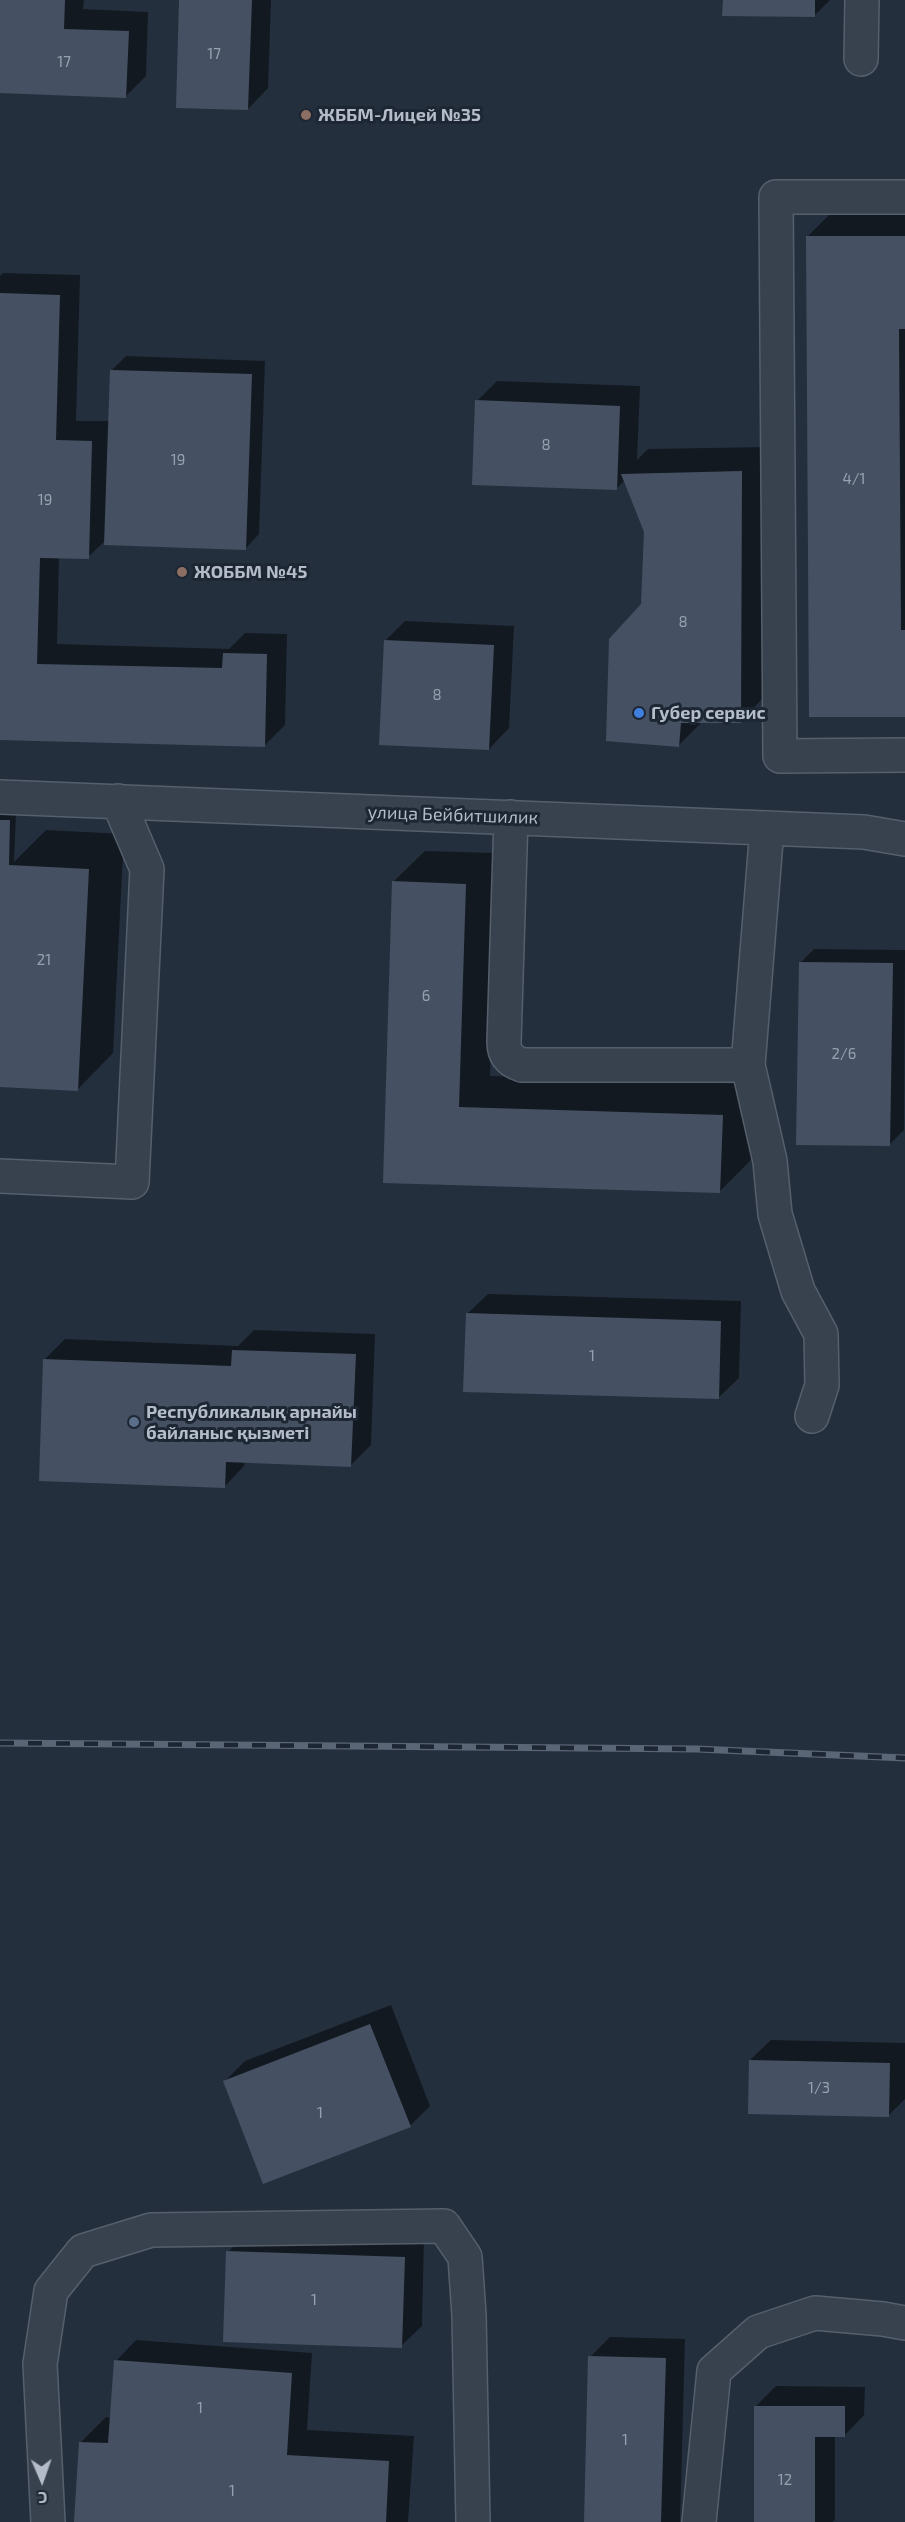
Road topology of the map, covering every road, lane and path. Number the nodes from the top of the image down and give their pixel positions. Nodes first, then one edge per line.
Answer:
1 (862, 0) edge
2 (861, 59) dead end
3 (905, 197) edge
4 (905, 755) edge
5 (0, 797) edge
6 (118, 801) junction
7 (511, 817) junction
8 (767, 828) junction
9 (905, 839) edge
10 (748, 1065) junction
11 (0, 1176) edge
12 (812, 1416) dead end
13 (905, 2323) edge
14 (48, 2522) edge
15 (473, 2522) edge
16 (699, 2522) edge

1 - 2 street
3 - 4 street
5 - 6 street, улица Бейбитшилик
6 - 7 street, улица Бейбитшилик
6 - 11 street
7 - 8 street, улица Бейбитшилик
7 - 10 street
8 - 9 street, улица Бейбитшилик
8 - 10 street
10 - 12 street
13 - 16 street
14 - 15 street

